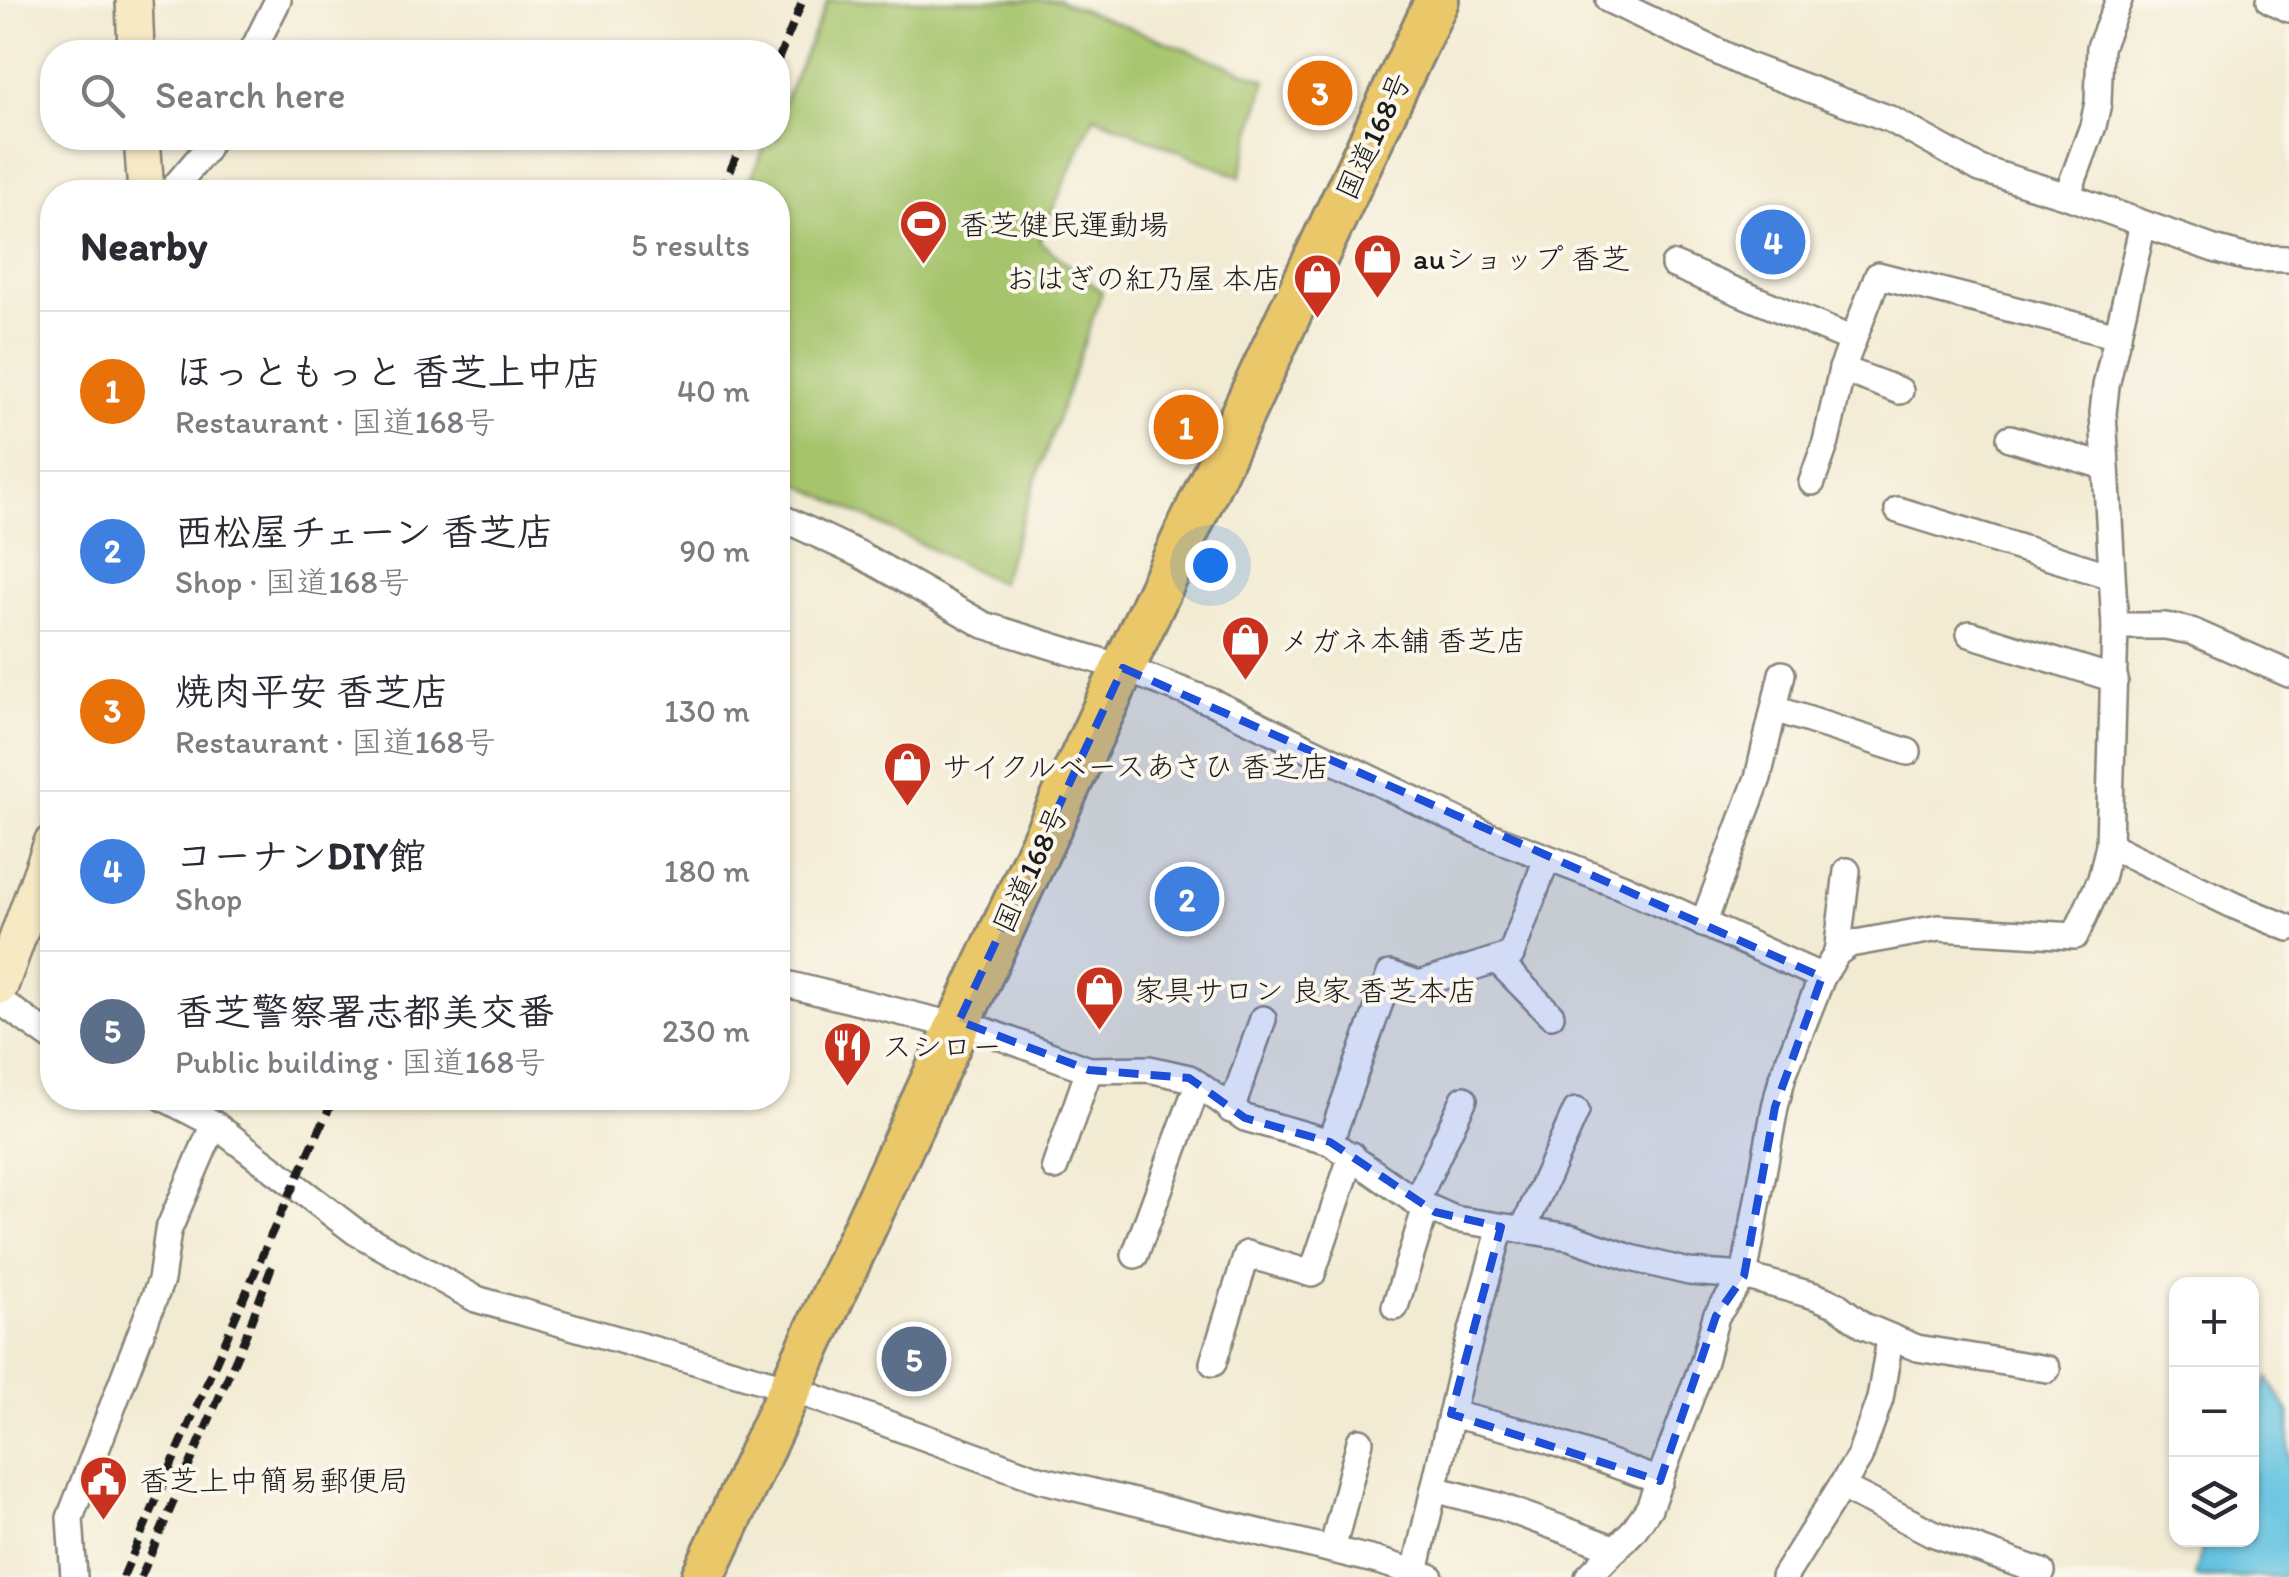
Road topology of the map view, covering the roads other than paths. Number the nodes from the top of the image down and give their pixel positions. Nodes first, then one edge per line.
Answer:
1 (134, 0) edge
2 (278, 0) edge
3 (1437, 0) edge
4 (1609, 0) edge
5 (2120, 0) edge
6 (2270, 0) edge
7 (2289, 8) edge
8 (136, 40) edge
9 (258, 40) edge
10 (143, 150) edge
11 (205, 150) edge
12 (145, 180) edge
13 (180, 180) edge
14 (2067, 196) junction
15 (2144, 224) junction
16 (2289, 259) edge
17 (1674, 265) dead end
18 (2118, 336) junction
19 (1853, 340) junction
20 (1842, 369) junction
21 (1900, 391) dead end
22 (2010, 438) dead end
23 (2104, 466) junction
24 (1812, 482) dead end
25 (1898, 510) dead end
26 (790, 522) edge
27 (2112, 576) junction
28 (2115, 626) junction
29 (1970, 634) dead end
30 (1123, 668) junction
31 (1782, 674) dead end
32 (2289, 674) edge
33 (2115, 679) junction
34 (1775, 709) junction
35 (1908, 752) dead end
36 (2110, 845) junction
37 (1547, 858) junction
38 (1847, 871) dead end
39 (40, 877) edge
40 (1703, 924) junction
41 (2289, 928) edge
42 (1837, 954) junction
43 (1498, 960) junction
44 (1822, 977) junction
45 (2, 980) edge
46 (790, 985) edge
47 (1551, 1016) dead end
48 (1263, 1019) dead end
49 (40, 1024) edge
50 (958, 1024) junction
51 (1089, 1070) junction
52 (1198, 1084) junction
53 (1464, 1099) dead end
54 (187, 1110) edge
55 (1231, 1110) junction
56 (1576, 1111) dead end
57 (214, 1124) junction
58 (1341, 1148) junction
59 (1054, 1167) dead end
60 (1421, 1204) junction
61 (1512, 1228) junction
62 (1135, 1255) dead end
63 (1744, 1276) junction
64 (1395, 1306) dead end
65 (1890, 1339) junction
66 (1213, 1363) dead end
67 (2046, 1368) dead end
68 (789, 1388) junction
69 (1451, 1414) junction
70 (1360, 1441) dead end
71 (1660, 1481) junction
72 (1842, 1487) junction
73 (1434, 1489) junction
74 (1616, 1549) junction
75 (1332, 1550) junction
76 (2042, 1572) dead end
77 (1423, 1575) edge
78 (74, 1577) edge
79 (703, 1577) edge
80 (1588, 1577) edge
81 (1784, 1577) edge

1 - 8 main road
2 - 9 street
3 - 30 highway, 国道168号
4 - 14 street
5 - 14 street
6 - 7 street
10 - 12 main road
11 - 13 street
14 - 15 street
15 - 16 street
15 - 18 street
17 - 19 street
18 - 19 street
18 - 23 street
19 - 20 street
20 - 21 street
20 - 24 street
22 - 23 street
23 - 27 street
25 - 27 street
26 - 30 street
27 - 28 street
28 - 32 street
28 - 33 street
29 - 33 street
30 - 37 street
30 - 50 highway, 国道168号
31 - 34 street
33 - 36 street
34 - 35 street
34 - 40 street
36 - 41 street
36 - 42 street
37 - 40 street
37 - 43 street
38 - 42 street
39 - 45 main road
40 - 44 street
42 - 44 street
43 - 47 street
43 - 58 street
44 - 63 street
45 - 49 street
46 - 50 street
48 - 55 street
50 - 51 street
50 - 68 highway, 国道168号
51 - 52 street
51 - 59 street
52 - 55 street
52 - 62 street
53 - 60 street
54 - 57 street
55 - 58 street
56 - 61 street
57 - 68 street
57 - 78 street
58 - 60 street
58 - 66 street
60 - 61 street
60 - 64 street
61 - 63 street
61 - 69 street
63 - 65 street
63 - 71 street
65 - 67 street
65 - 72 street
68 - 75 street
68 - 79 highway, 国道168号
69 - 71 street
69 - 73 street
70 - 75 street
71 - 74 street
72 - 76 street
72 - 81 street
73 - 74 street
73 - 77 street
74 - 80 street
75 - 77 street

